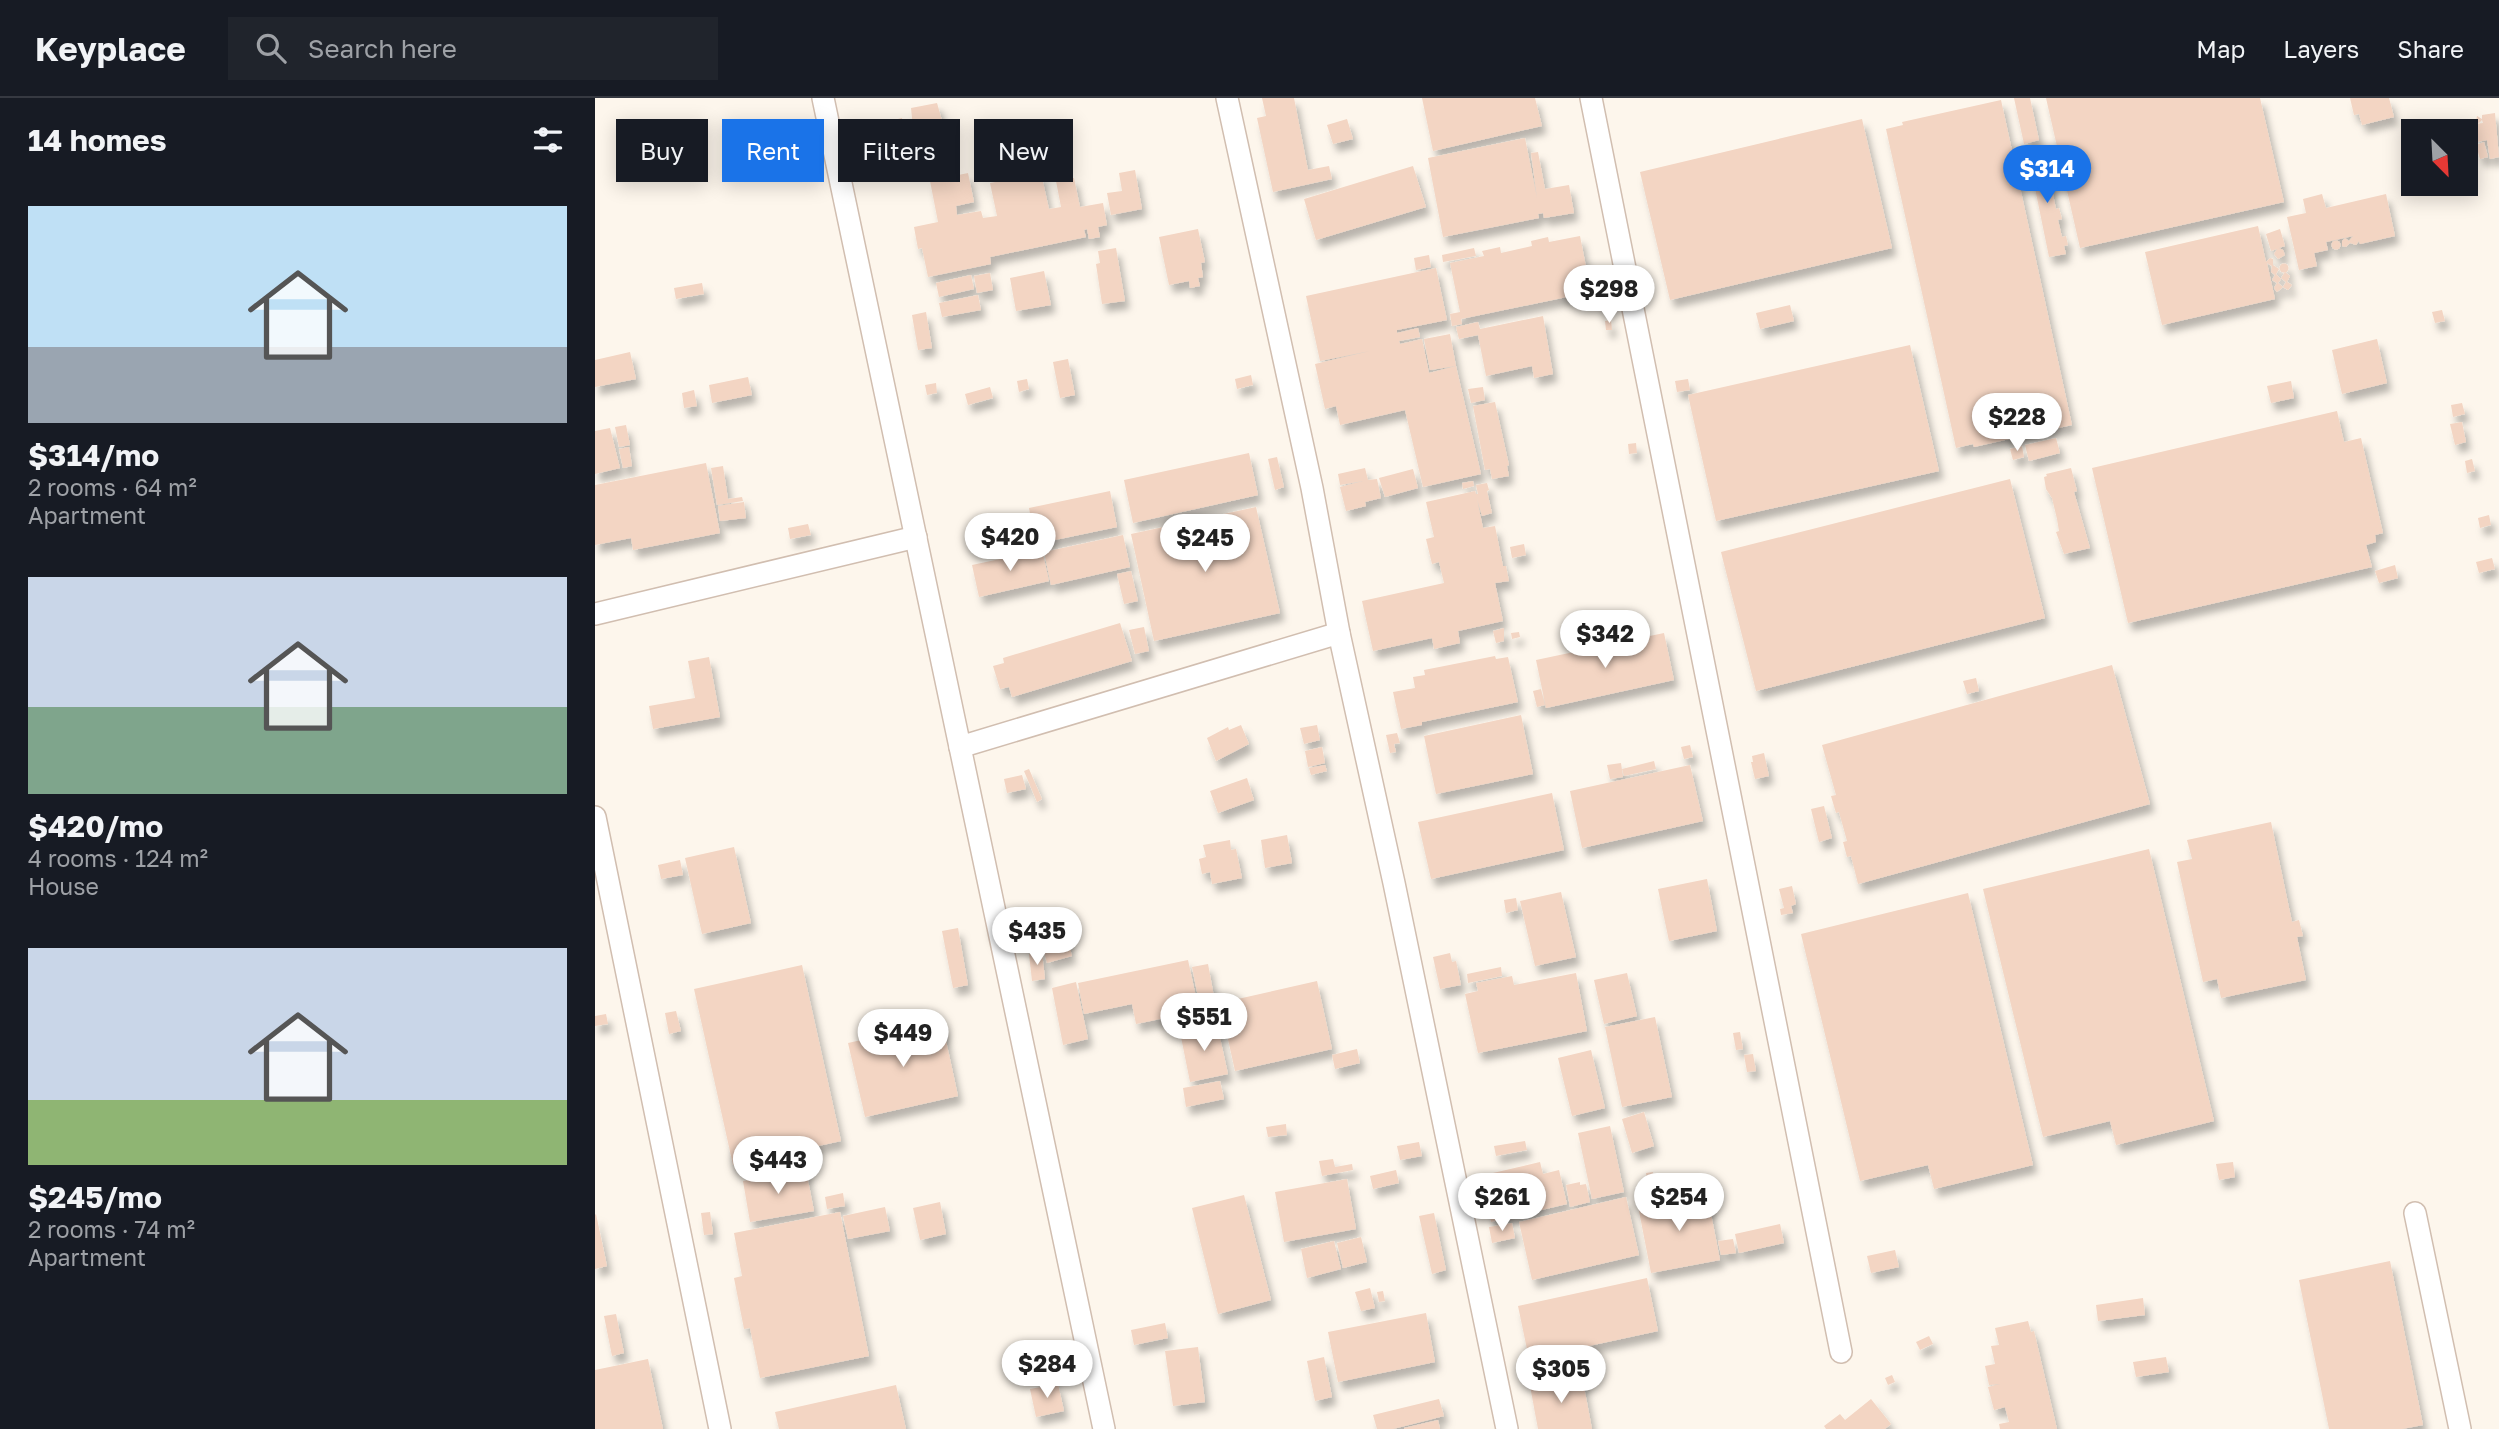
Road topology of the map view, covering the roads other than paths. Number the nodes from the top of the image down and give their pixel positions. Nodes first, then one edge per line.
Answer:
1 (823, 98) edge
2 (1227, 98) edge
3 (1591, 98) edge
4 (916, 537) junction
5 (595, 614) edge
6 (1339, 633) junction
7 (960, 747) junction
8 (595, 817) edge
9 (2415, 1213) dead end
10 (1841, 1352) dead end
11 (720, 1429) edge
12 (1104, 1429) edge
13 (1507, 1429) edge
14 (2460, 1429) edge

1 - 4 street
2 - 6 street
3 - 10 street
4 - 5 street
4 - 7 street
6 - 7 street
6 - 13 street
7 - 12 street
8 - 11 street
9 - 14 street

